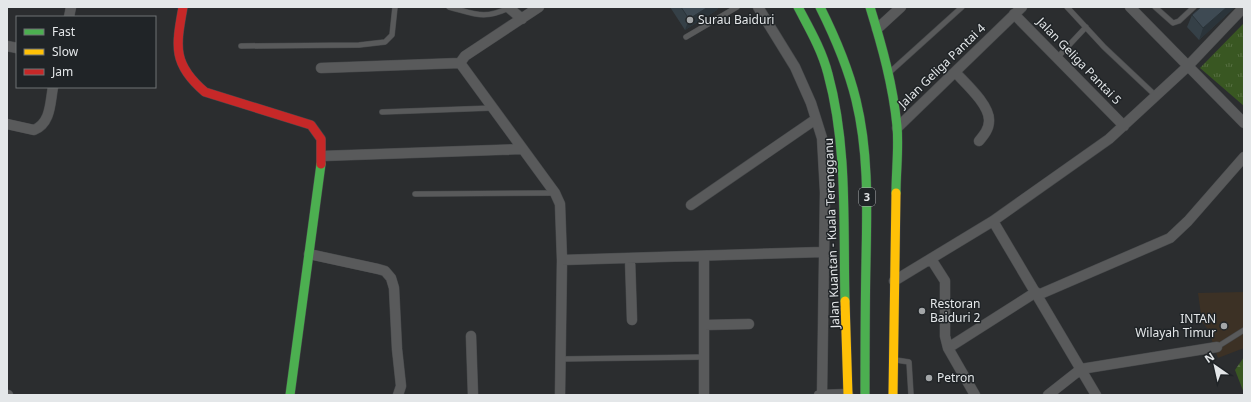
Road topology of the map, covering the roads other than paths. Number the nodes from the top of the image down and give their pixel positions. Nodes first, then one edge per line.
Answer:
1 (183, 7) edge
2 (395, 7) edge
3 (449, 7) edge
4 (539, 7) edge
5 (737, 7) edge
6 (758, 7) edge
7 (798, 7) edge
8 (820, 7) edge
9 (870, 7) edge
10 (901, 7) edge
11 (962, 7) edge
12 (1022, 7) edge
13 (1067, 7) edge
14 (1130, 7) edge
15 (1155, 7) edge
16 (1194, 7) edge
17 (1244, 7) edge
18 (509, 8) edge
19 (1014, 14) junction
20 (522, 19) junction
21 (1086, 27) junction
22 (877, 29) junction
23 (686, 37) dead end
24 (241, 46) dead end
25 (1057, 58) junction
26 (460, 63) junction
27 (1187, 67) junction
28 (322, 68) dead end
29 (889, 72) junction
30 (955, 72) junction
31 (53, 88) edge
32 (1156, 96) junction
33 (492, 108) junction
34 (382, 112) dead end
35 (816, 119) junction
36 (1244, 122) edge
37 (7, 124) edge
38 (1124, 126) junction
39 (896, 128) junction
40 (979, 141) dead end
41 (522, 149) junction
42 (322, 156) junction
43 (1244, 157) edge
44 (555, 193) junction
45 (415, 194) dead end
46 (691, 205) dead end
47 (993, 220) junction
48 (823, 252) junction
49 (309, 254) junction
50 (704, 256) junction
51 (630, 259) junction
52 (931, 259) junction
53 (562, 260) junction
54 (894, 281) junction
55 (1037, 293) junction
56 (632, 320) dead end
57 (749, 324) dead end
58 (704, 325) junction
59 (1244, 330) edge
60 (471, 336) dead end
61 (1217, 347) joint
62 (948, 348) junction
63 (704, 357) junction
64 (561, 359) junction
65 (893, 360) junction
66 (1081, 369) junction
67 (290, 395) edge
68 (399, 395) edge
69 (473, 395) edge
70 (560, 395) edge
71 (704, 395) edge
72 (819, 395) edge
73 (822, 395) edge
74 (848, 395) edge
75 (865, 395) edge
76 (893, 395) edge
77 (911, 395) edge
78 (975, 395) edge
79 (1048, 395) edge
80 (1096, 395) edge

1 - 42 main road
2 - 24 lane
3 - 18 lane
4 - 20 street
5 - 23 lane
6 - 35 street
7 - 74 main road, Jalan Kuantan - Kuala Terengganu / 3
8 - 75 main road, 3
9 - 22 main road
10 - 22 street
11 - 29 lane
12 - 19 street, Jalan Geliga Pantai 4
13 - 21 lane
14 - 27 street
15 - 16 lane
17 - 27 street
18 - 20 street
19 - 25 street, Jalan Geliga Pantai 5
19 - 30 street, Jalan Geliga Pantai 4
20 - 26 street
21 - 25 lane
21 - 32 lane
22 - 29 main road
25 - 38 street, Jalan Geliga Pantai 5
26 - 28 street
26 - 33 street
27 - 32 street
27 - 36 street
29 - 39 main road
30 - 39 street, Jalan Geliga Pantai 4
30 - 40 street
31 - 37 street
32 - 38 street
33 - 34 lane
33 - 41 street
35 - 46 street
35 - 48 street
38 - 47 street
39 - 54 main road
41 - 42 street
41 - 44 street
42 - 49 main road
43 - 55 street
44 - 45 lane
44 - 53 street
47 - 52 street
47 - 55 street
48 - 50 street
48 - 73 street
49 - 67 main road
49 - 68 street
50 - 51 street
50 - 58 street
51 - 53 street
51 - 56 street
52 - 54 street
52 - 62 street
53 - 64 street
54 - 65 main road
55 - 62 street
55 - 66 street
57 - 58 street
58 - 63 street
59 - 61 lane
60 - 69 street
61 - 66 street
62 - 78 street
63 - 64 lane
63 - 71 street
64 - 70 street
65 - 76 main road
65 - 77 lane
66 - 79 street
66 - 80 street
72 - 73 street
73 - 74 street

